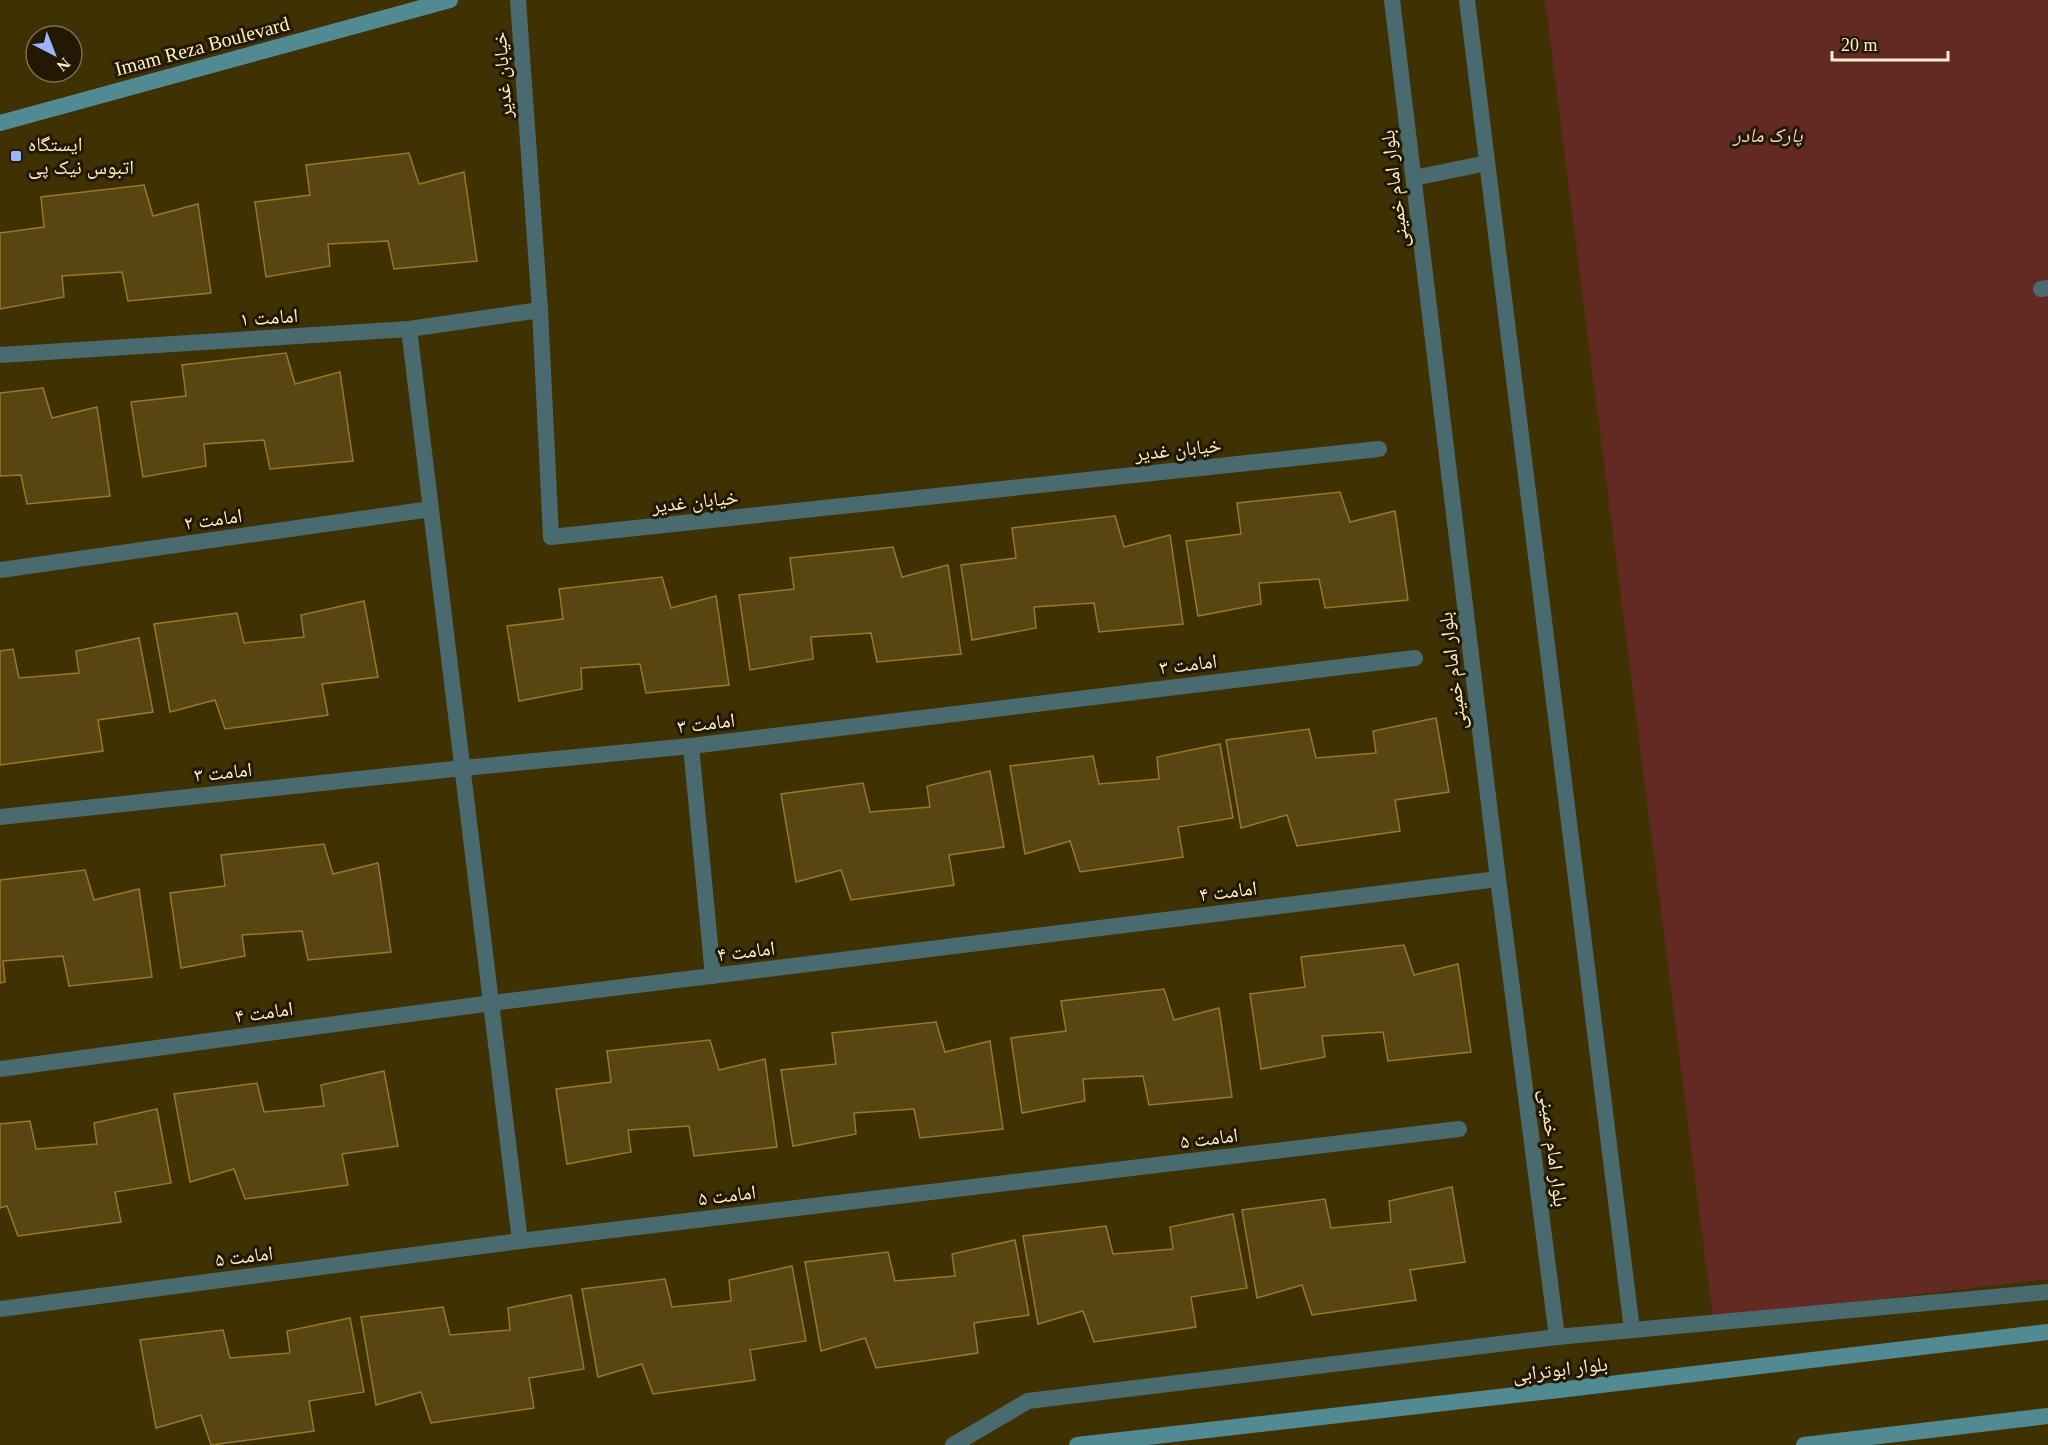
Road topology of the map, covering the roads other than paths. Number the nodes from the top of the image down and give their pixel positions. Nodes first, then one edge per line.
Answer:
1 (450, 0) edge
2 (518, 0) edge
3 (1392, 0) edge
4 (1467, 0) edge
5 (0, 123) edge
6 (1487, 164) junction
7 (1414, 178) junction
8 (540, 310) junction
9 (409, 329) junction
10 (0, 355) edge
11 (1379, 449) dead end
12 (431, 509) junction
13 (0, 570) edge
14 (1415, 658) dead end
15 (691, 746) junction
16 (463, 768) junction
17 (0, 817) edge
18 (1498, 879) junction
19 (713, 976) junction
20 (492, 1003) junction
21 (0, 1069) edge
22 (1459, 1129) dead end
23 (520, 1241) junction
24 (2048, 1292) edge
25 (0, 1309) edge
26 (1632, 1330) junction
27 (2048, 1332) edge
28 (1557, 1337) junction
29 (2048, 1416) edge
30 (953, 1445) edge
31 (1077, 1445) edge
32 (1804, 1445) edge

1 - 5 main road, Imam Reza Boulevard
2 - 8 street, خیابان غدیر
3 - 7 street, بلوار امام خمینی
4 - 6 street
6 - 7 street
6 - 26 street
7 - 18 street, بلوار امام خمینی
8 - 9 street, امامت ۱
8 - 11 street, خیابان غدیر
9 - 10 street, امامت ۱
9 - 12 street
12 - 13 street, امامت ۲
12 - 16 street
14 - 15 street, امامت ۳
15 - 16 street, امامت ۳
15 - 19 street
16 - 17 street, امامت ۳
16 - 20 street
18 - 19 street, امامت ۴
18 - 28 street, بلوار امام خمینی
19 - 20 street, امامت ۴
20 - 21 street, امامت ۴
20 - 23 street
22 - 23 street, امامت ۵
23 - 25 street, امامت ۵
24 - 26 street
26 - 28 street
27 - 31 main road, بلوار ابوترابی
28 - 30 street
29 - 32 main road

